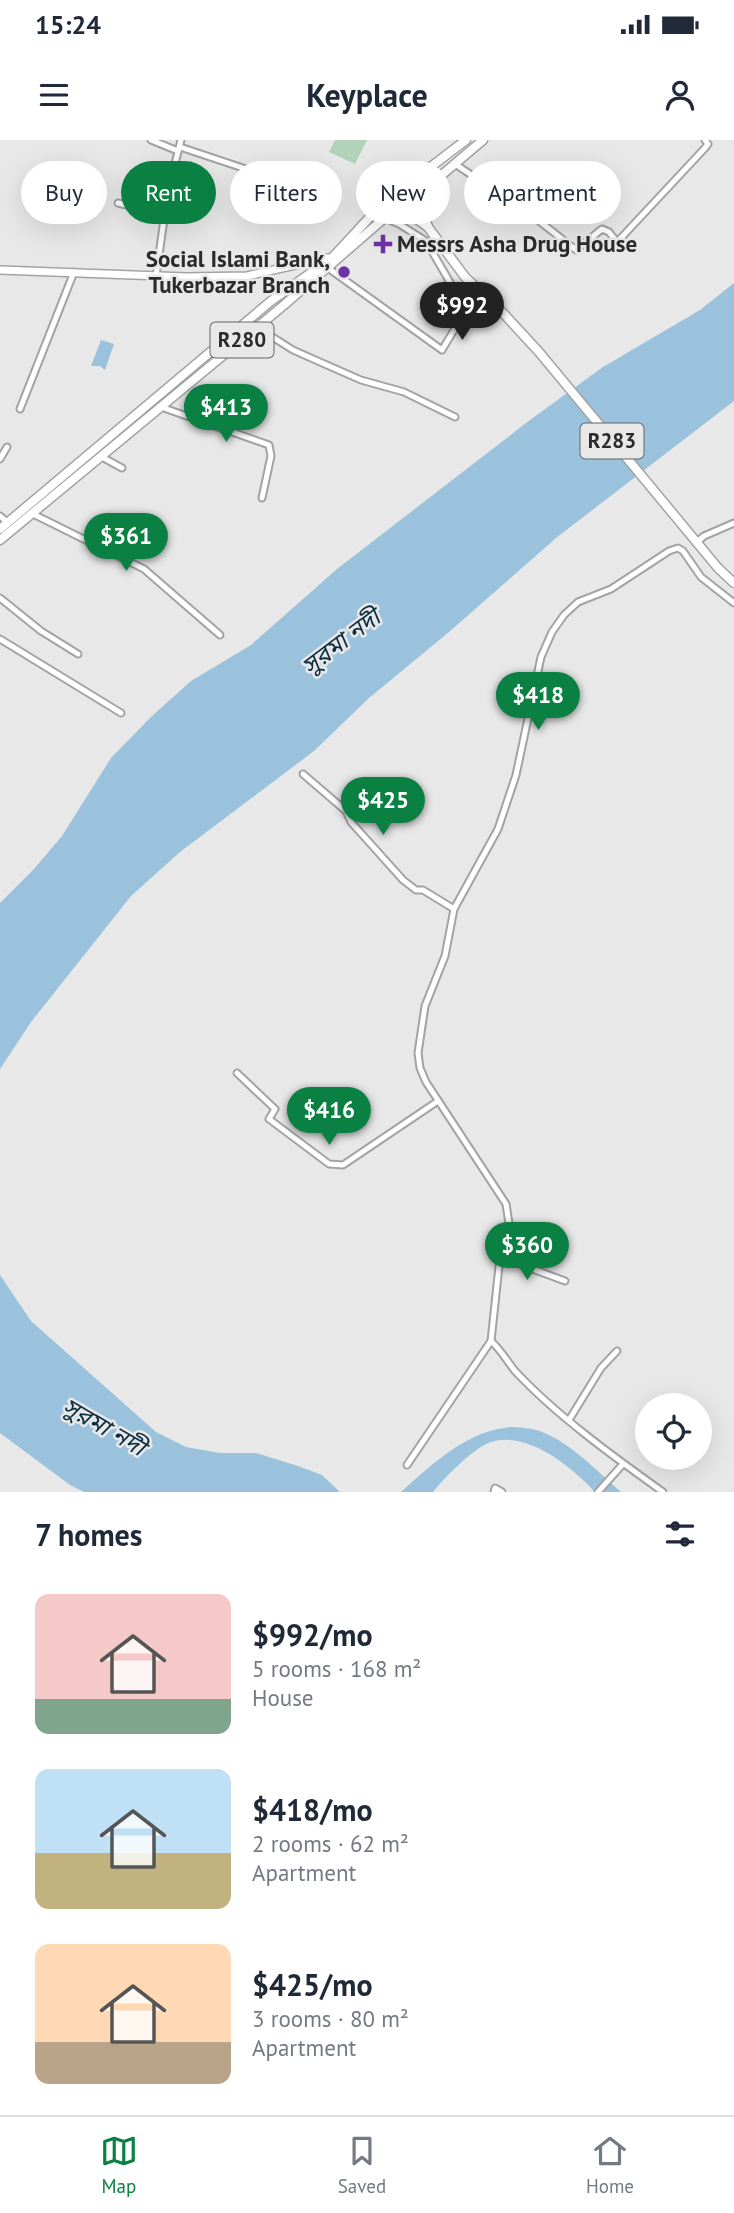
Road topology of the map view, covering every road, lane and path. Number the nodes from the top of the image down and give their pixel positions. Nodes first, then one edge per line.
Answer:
1 (151, 140) edge
2 (466, 140) edge
3 (483, 140) edge
4 (706, 140) edge
5 (180, 146) edge
6 (438, 161) edge
7 (230, 163) edge
8 (455, 164) junction
9 (450, 168) edge
10 (118, 203) dead end
11 (121, 204) edge
12 (163, 224) edge
13 (365, 224) edge
14 (378, 224) edge
15 (399, 224) edge
16 (424, 224) edge
17 (427, 224) edge
18 (428, 227) junction
19 (335, 259) junction
20 (328, 268) junction
21 (0, 270) edge
22 (74, 272) junction
23 (156, 276) junction
24 (271, 301) junction
25 (278, 310) junction
26 (247, 321) junction
27 (256, 328) junction
28 (191, 366) junction
29 (198, 375) junction
30 (161, 407) junction
31 (20, 410) dead end
32 (455, 417) dead end
33 (7, 447) dead end
34 (100, 456) junction
35 (0, 459) edge
36 (122, 468) dead end
37 (262, 498) dead end
38 (32, 513) junction
39 (2, 522) edge
40 (734, 523) edge
41 (0, 540) edge
42 (696, 543) junction
43 (734, 583) edge
44 (0, 598) edge
45 (734, 603) edge
46 (220, 635) dead end
47 (0, 639) edge
48 (78, 653) dead end
49 (121, 713) dead end
50 (303, 774) dead end
51 (454, 909) junction
52 (237, 1073) dead end
53 (438, 1101) junction
54 (500, 1257) junction
55 (565, 1281) dead end
56 (491, 1341) junction
57 (618, 1351) dead end
58 (569, 1420) junction
59 (623, 1464) junction
60 (407, 1465) dead end
61 (494, 1492) edge
62 (502, 1492) edge
63 (598, 1492) edge
64 (663, 1492) edge

1 - 5 street
2 - 6 main road, R280
3 - 8 main road, R280
4 - 8 street
5 - 7 street
8 - 9 main road, R280
10 - 11 street
12 - 23 street
13 - 19 main road, R280
14 - 19 main road, R280
15 - 20 street
16 - 18 main road
17 - 18 main road
18 - 42 main road, R283
19 - 20 main road, R280
19 - 23 main road
19 - 24 main road, R280
20 - 25 main road, R280
21 - 22 main road
22 - 23 main road
22 - 31 street
24 - 25 main road
24 - 26 main road, R280
25 - 27 main road, R280
26 - 27 street
26 - 28 main road, R280
27 - 29 main road, R280
27 - 32 street
28 - 29 main road
28 - 39 main road, R280
29 - 30 main road, R280
30 - 34 main road, R280
30 - 37 street
33 - 35 street
34 - 36 street
34 - 38 main road, R280
38 - 41 main road, R280
38 - 46 street
40 - 42 street
42 - 43 main road, R283
44 - 48 street
45 - 51 street
47 - 49 street
50 - 51 street
51 - 53 street
52 - 53 street
53 - 54 street
54 - 55 street
54 - 56 street
56 - 58 street
56 - 60 street
57 - 58 street
58 - 59 street
59 - 63 street
59 - 64 street
61 - 62 street

